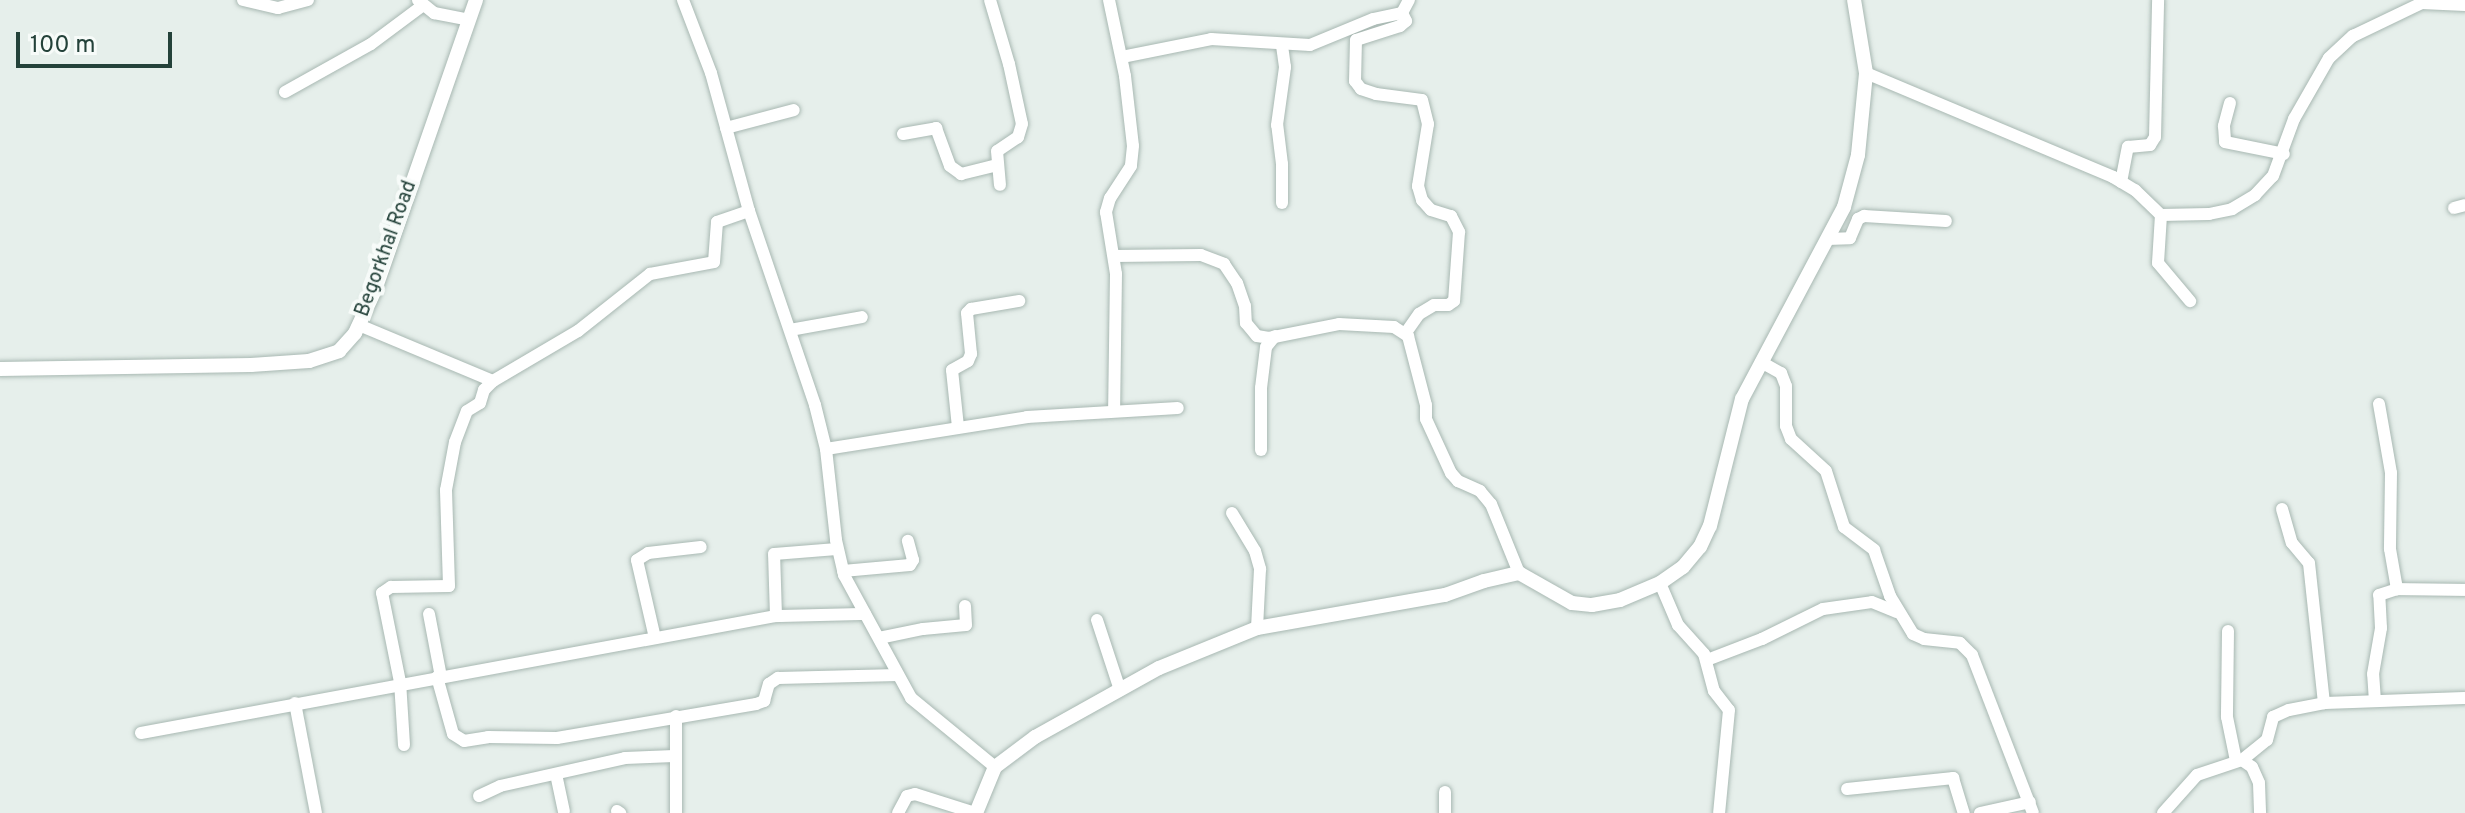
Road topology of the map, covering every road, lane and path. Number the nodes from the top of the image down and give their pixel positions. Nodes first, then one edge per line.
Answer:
1 (243, 0) edge
2 (308, 0) edge
3 (476, 0) edge
4 (683, 0) edge
5 (990, 0) edge
6 (1109, 0) edge
7 (1409, 0) edge
8 (1854, 0) edge
9 (2158, 0) edge
10 (2421, 1) edge
11 (420, 3) edge
12 (2465, 5) edge
13 (1402, 13) junction
14 (469, 20) junction
15 (1282, 45) junction
16 (1122, 57) junction
17 (1866, 73) junction
18 (285, 92) dead end
19 (2230, 103) dead end
20 (794, 110) dead end
21 (726, 128) junction
22 (903, 134) dead end
23 (2284, 154) junction
24 (998, 165) junction
25 (2121, 182) junction
26 (1000, 185) dead end
27 (1282, 203) dead end
28 (749, 211) junction
29 (2161, 215) junction
30 (1946, 221) dead end
31 (1827, 239) junction
32 (1114, 256) junction
33 (1019, 301) dead end
34 (2190, 301) dead end
35 (862, 317) dead end
36 (359, 325) junction
37 (790, 330) junction
38 (1405, 334) junction
39 (1275, 336) junction
40 (1761, 362) junction
41 (0, 369) edge
42 (493, 381) junction
43 (2379, 404) dead end
44 (1178, 408) dead end
45 (1114, 411) junction
46 (958, 427) junction
47 (826, 449) junction
48 (1261, 450) dead end
49 (2282, 509) dead end
50 (1232, 513) dead end
51 (908, 541) dead end
52 (701, 547) dead end
53 (837, 549) junction
54 (843, 571) junction
55 (1519, 573) junction
56 (1660, 583) junction
57 (2397, 589) junction
58 (2465, 590) edge
59 (965, 606) dead end
60 (1897, 612) junction
61 (429, 614) dead end
62 (865, 614) junction
63 (776, 616) junction
64 (1097, 620) dead end
65 (1257, 628) junction
66 (2228, 631) dead end
67 (655, 638) junction
68 (879, 638) junction
69 (1707, 660) junction
70 (898, 675) junction
71 (439, 677) junction
72 (400, 682) junction
73 (1120, 690) junction
74 (2465, 698) edge
75 (2375, 701) junction
76 (295, 703) junction
77 (2324, 703) junction
78 (676, 716) junction
79 (141, 733) dead end
80 (404, 745) dead end
81 (674, 756) junction
82 (2239, 760) junction
83 (995, 767) junction
84 (556, 774) junction
85 (1847, 789) dead end
86 (1445, 792) dead end
87 (479, 796) dead end
88 (2032, 807) edge
89 (564, 811) dead end
90 (316, 813) edge
91 (676, 813) edge
92 (898, 813) edge
93 (975, 813) edge
94 (1445, 813) edge
95 (1719, 813) edge
96 (1964, 813) edge
97 (1980, 813) edge
98 (2163, 813) edge
99 (2260, 813) edge

1 - 2 street
3 - 14 street, Begorkhal Road
4 - 21 street
5 - 24 street
6 - 16 street
7 - 13 street
8 - 17 street
9 - 25 street
10 - 12 street
10 - 23 street
11 - 14 street
11 - 18 street
13 - 15 street
13 - 38 street
14 - 36 street, Begorkhal Road
15 - 16 street
15 - 27 street
16 - 32 street
17 - 25 street
17 - 31 street
19 - 23 street
20 - 21 street
21 - 28 street
22 - 24 street
23 - 29 street
24 - 26 street
25 - 29 street
28 - 37 street
28 - 42 street
29 - 34 street
30 - 31 street
31 - 40 street
32 - 39 street
32 - 45 street
33 - 46 street
35 - 37 street
36 - 41 street, Begorkhal Road
36 - 42 street
37 - 47 street
38 - 39 street
38 - 55 street
39 - 48 street
40 - 56 street
40 - 60 street
42 - 72 street
43 - 57 street
44 - 45 street
45 - 46 street
46 - 47 street
47 - 53 street
49 - 77 street
50 - 65 street
51 - 54 street
52 - 67 street
53 - 54 street
53 - 63 street
54 - 62 street
55 - 56 street
55 - 65 street
56 - 69 street
57 - 58 street
57 - 75 street
59 - 68 street
60 - 69 street
60 - 88 street
61 - 71 street
62 - 63 street
62 - 68 street
63 - 67 street
64 - 73 street
65 - 73 street
66 - 82 street
67 - 71 street
68 - 70 street
69 - 95 street
70 - 78 street
70 - 83 street
71 - 72 street
71 - 78 street
72 - 76 street
72 - 80 street
73 - 83 street
74 - 75 street
75 - 77 street
76 - 79 street
76 - 90 street
77 - 82 street
78 - 81 street
81 - 84 street
81 - 91 street
82 - 98 street
82 - 99 street
83 - 93 street
84 - 87 street
84 - 89 street
85 - 96 street
86 - 94 street
88 - 97 street
92 - 93 street

